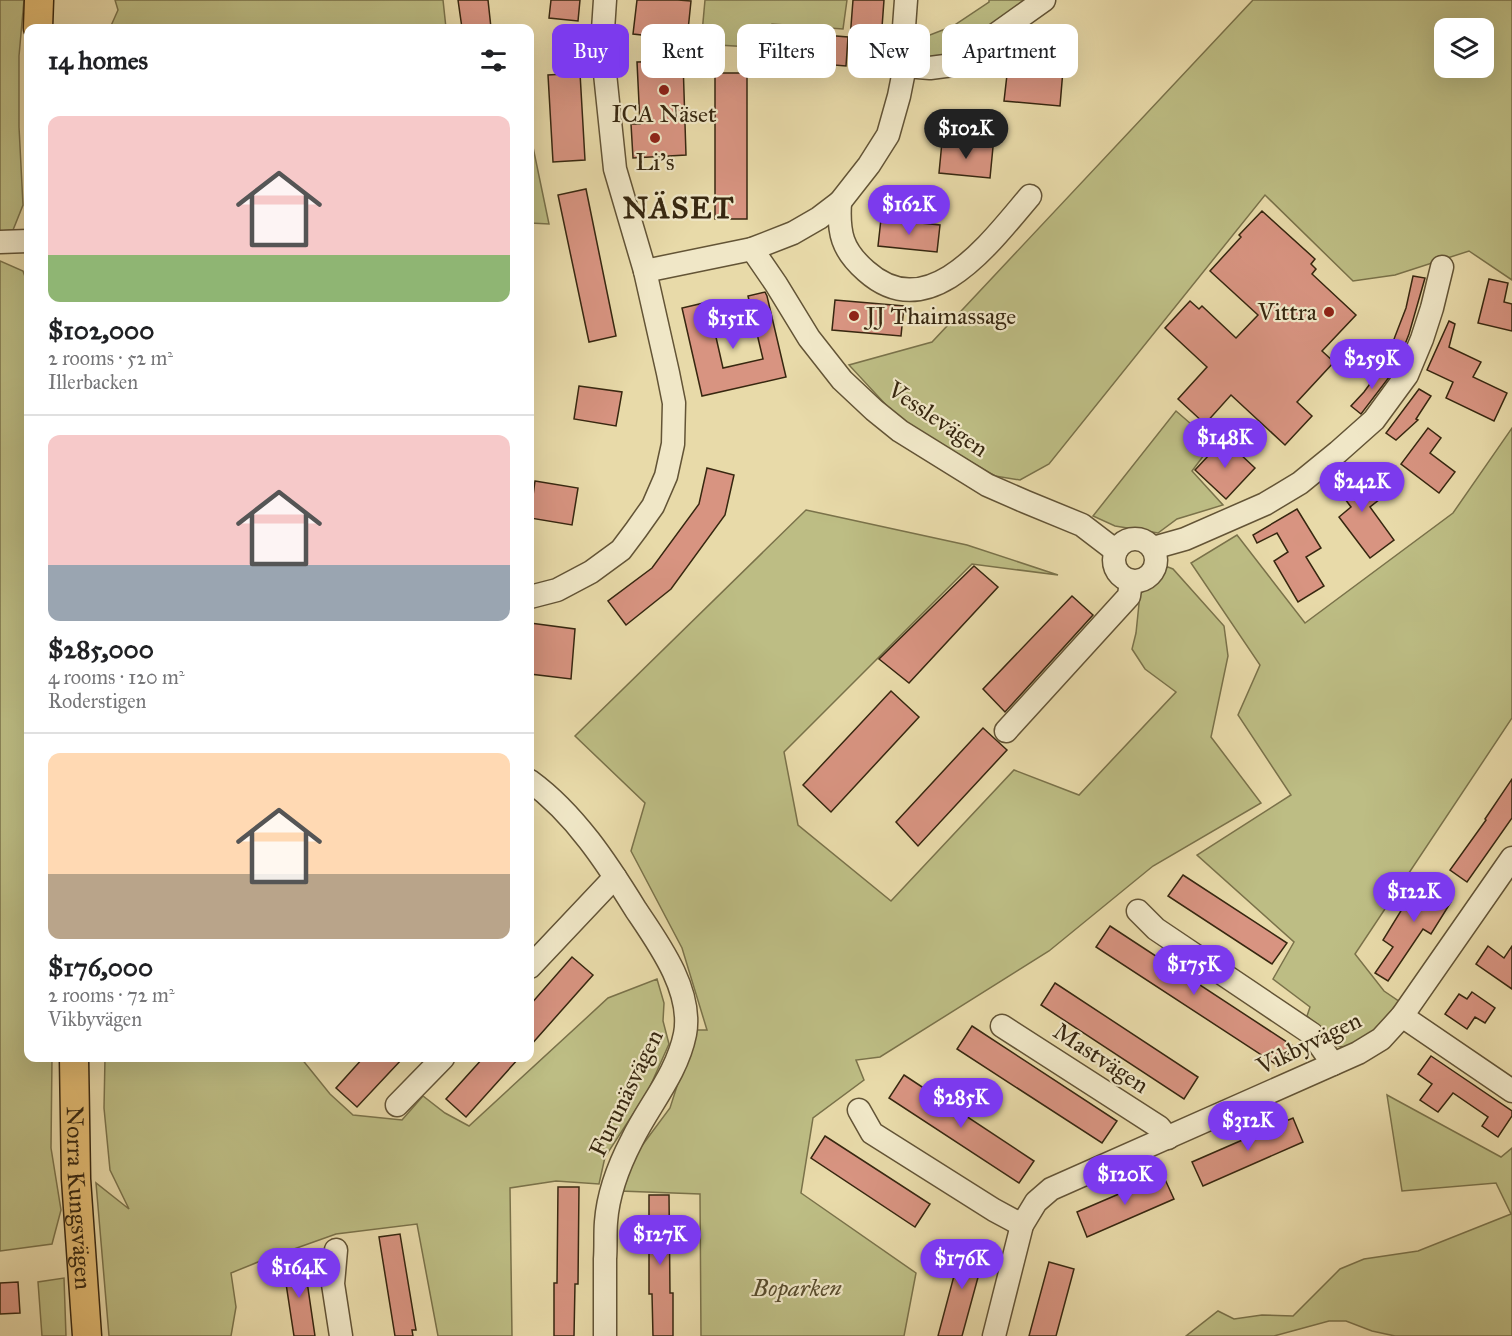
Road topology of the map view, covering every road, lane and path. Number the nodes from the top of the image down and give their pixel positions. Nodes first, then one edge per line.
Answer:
1 (39, 0) edge
2 (605, 0) edge
3 (906, 0) edge
4 (1044, 0) edge
5 (38, 24) edge
6 (904, 24) edge
7 (930, 68) edge
8 (903, 78) edge
9 (1030, 196) dead end
10 (840, 202) junction
11 (24, 241) edge
12 (0, 242) edge
13 (752, 249) junction
14 (1442, 267) dead end
15 (645, 271) junction
16 (1152, 548) junction
17 (1116, 551) junction
18 (1131, 582) junction
19 (534, 596) edge
20 (1006, 731) dead end
21 (534, 784) edge
22 (1512, 858) edge
23 (615, 877) junction
24 (1138, 911) dead end
25 (534, 963) edge
26 (1402, 1016) junction
27 (1002, 1026) dead end
28 (74, 1062) edge
29 (439, 1062) edge
30 (1333, 1064) junction
31 (1512, 1091) edge
32 (397, 1105) dead end
33 (859, 1110) dead end
34 (1168, 1138) junction
35 (1022, 1225) junction
36 (336, 1250) dead end
37 (87, 1336) edge
38 (341, 1336) edge
39 (605, 1336) edge
40 (994, 1336) edge

1 - 5 main road
2 - 15 street
3 - 6 street
4 - 7 street
8 - 10 street
9 - 10 street
10 - 13 street
11 - 12 street
13 - 15 street
13 - 17 street, Vesslevägen
14 - 16 street
15 - 19 street
16 - 17 street
16 - 18 street
17 - 18 street
18 - 20 street
21 - 23 street, Furunäsvägen
22 - 26 street, Vikbyvägen
23 - 25 street
23 - 39 street, Furunäsvägen
24 - 30 street
26 - 30 street, Vikbyvägen
26 - 31 street
27 - 34 street, Mastvägen
28 - 37 main road, Norra Kungsvägen
29 - 32 street
30 - 34 street, Vikbyvägen
33 - 35 street
34 - 35 street, Vikbyvägen
35 - 40 street, Vikbyvägen
36 - 38 street

